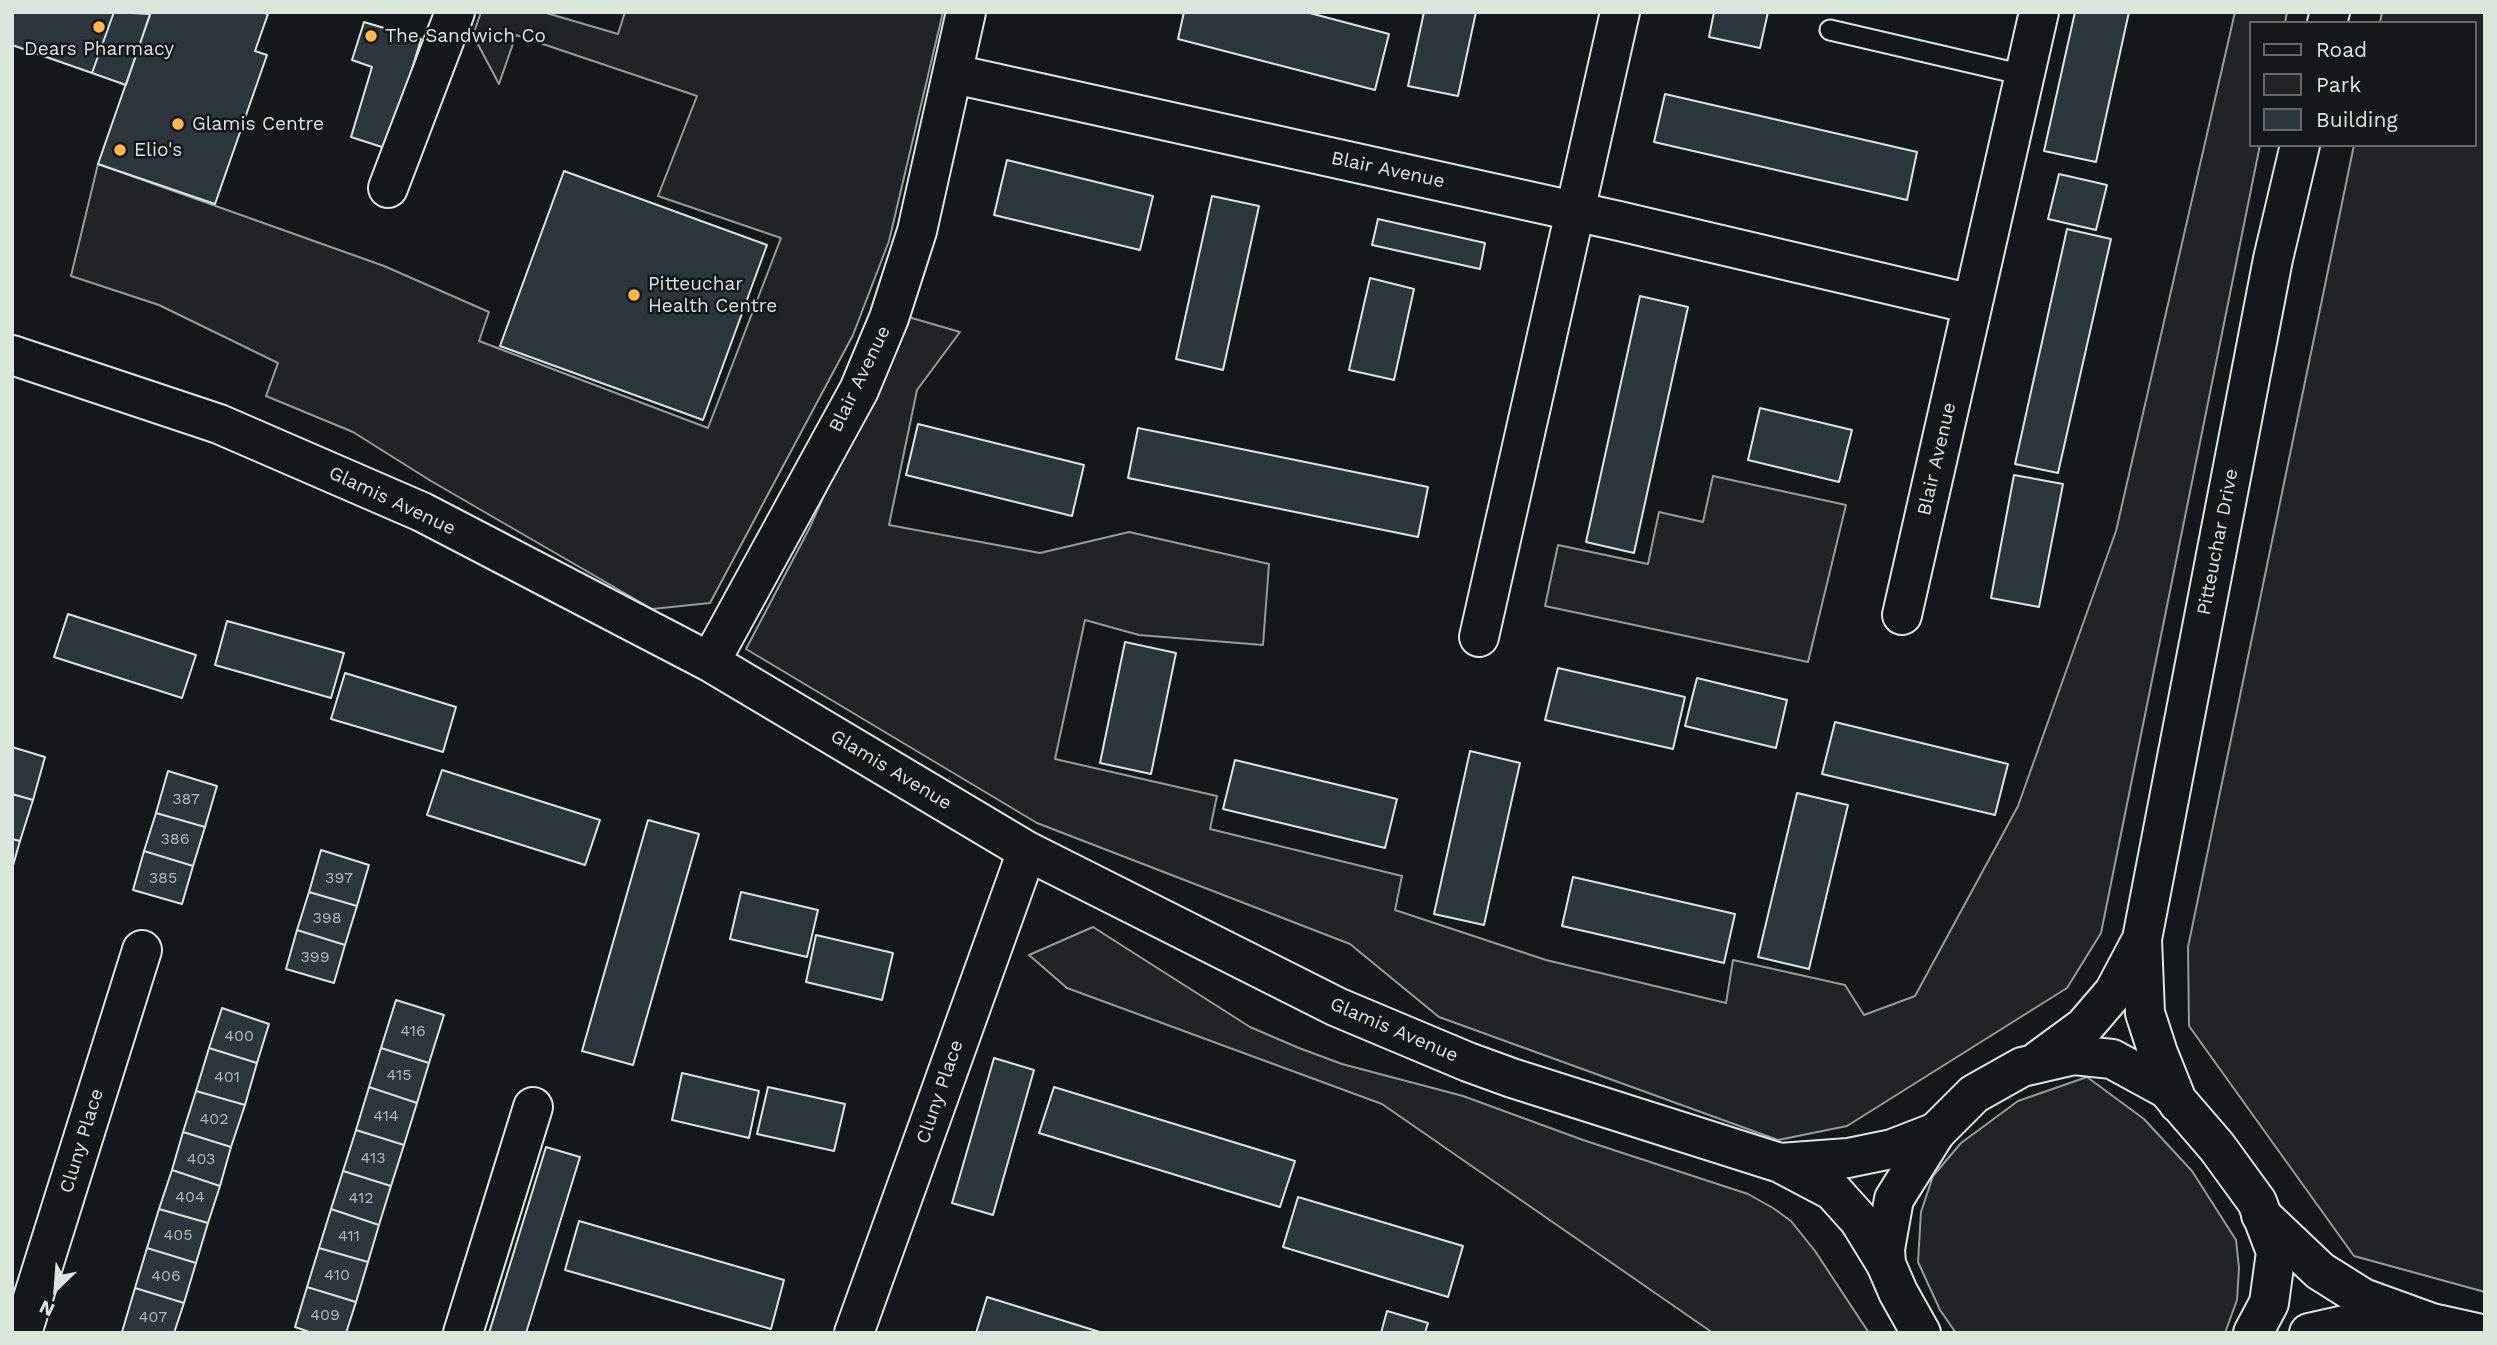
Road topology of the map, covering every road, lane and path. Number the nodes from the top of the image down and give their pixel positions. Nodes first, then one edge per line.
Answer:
1 (455, 12) edge
2 (966, 12) edge
3 (1620, 12) edge
4 (2039, 12) edge
5 (1830, 30) dead end
6 (954, 74) junction
7 (2024, 75) junction
8 (2300, 147) edge
9 (388, 188) dead end
10 (1576, 211) junction
11 (1972, 304) junction
12 (12, 355) edge
13 (1902, 615) dead end
14 (1479, 637) dead end
15 (710, 662) junction
16 (1027, 851) junction
17 (2142, 939) junction
18 (142, 950) dead end
19 (2034, 1064) junction
20 (2178, 1103) junction
21 (533, 1107) dead end
22 (1936, 1132) junction
23 (1780, 1163) junction
24 (2262, 1215) junction
25 (1886, 1264) junction
26 (2432, 1323) junction
27 (22, 1333) edge
28 (463, 1333) edge
29 (853, 1333) edge
30 (1921, 1333) edge
31 (2253, 1333) edge
32 (2309, 1333) edge
33 (2477, 1333) edge

1 - 9 street
2 - 6 street, Blair Avenue
3 - 10 street
4 - 7 street, Blair Avenue
5 - 7 lane
6 - 10 street, Blair Avenue
6 - 15 street, Blair Avenue
7 - 11 street, Blair Avenue
8 - 17 street, Pitteuchar Drive
10 - 11 street, Blair Avenue
10 - 14 street
11 - 13 street, Blair Avenue
12 - 15 street, Glamis Avenue
15 - 16 street, Glamis Avenue
16 - 23 street, Glamis Avenue
16 - 29 street, Cluny Place
17 - 19 street, Pitteuchar Drive
17 - 20 street, Pitteuchar Drive
18 - 27 street, Cluny Place
19 - 20 street
19 - 22 street
20 - 24 street
21 - 28 street
22 - 23 street, Glamis Avenue
22 - 25 street
23 - 25 street, Glamis Avenue
24 - 26 street
24 - 31 street
25 - 30 street, Glamis Avenue
26 - 32 street
26 - 33 street

